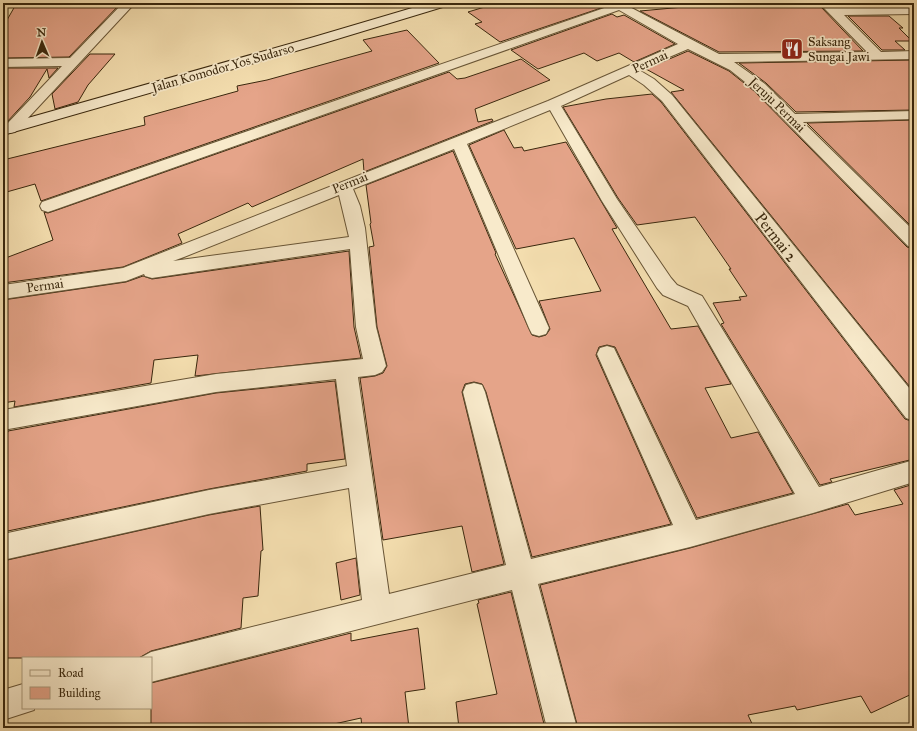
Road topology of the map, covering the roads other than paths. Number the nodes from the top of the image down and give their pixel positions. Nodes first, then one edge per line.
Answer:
1 (129, 3) edge
2 (442, 3) edge
3 (617, 5) edge
4 (829, 7) edge
5 (914, 11) edge
6 (688, 44) junction
7 (914, 54) edge
8 (877, 55) junction
9 (718, 58) junction
10 (73, 62) junction
11 (3, 63) edge
12 (631, 71) junction
13 (553, 104) junction
14 (914, 115) edge
15 (791, 118) junction
16 (6, 129) edge
17 (458, 141) junction
18 (344, 186) junction
19 (48, 206) dead end
20 (357, 242) junction
21 (914, 242) edge
22 (126, 274) junction
23 (3, 292) edge
24 (539, 328) dead end
25 (607, 354) dead end
26 (346, 370) junction
27 (474, 392) dead end
28 (914, 411) edge
29 (3, 420) edge
30 (914, 471) edge
31 (360, 474) junction
32 (813, 501) junction
33 (690, 534) junction
34 (3, 547) edge
35 (522, 574) junction
36 (378, 609) junction
37 (152, 667) edge
38 (22, 699) edge
39 (3, 704) edge
40 (562, 728) edge

1 - 10 street
2 - 16 street, Jalan Komodor Yos Sudarso
3 - 6 street, Jeruju Permai
3 - 19 street
4 - 5 street
4 - 8 street
6 - 9 street, Jeruju Permai
6 - 12 street, Permai
7 - 8 street
8 - 9 street
9 - 15 street, Jeruju Permai
10 - 11 street
10 - 16 street
12 - 13 street, Permai
12 - 28 street, Permai 2
13 - 17 street, Permai
13 - 32 street
14 - 15 street
15 - 21 street, Jeruju Permai
17 - 18 street, Permai
17 - 24 street
18 - 20 street
18 - 22 street, Permai
20 - 22 street
20 - 26 street
22 - 23 street, Permai
25 - 33 street
26 - 29 street
26 - 31 street
27 - 35 street
30 - 32 street
31 - 34 street
31 - 36 street
32 - 33 street
33 - 35 street
35 - 36 street
35 - 40 street
36 - 37 street
38 - 39 street

